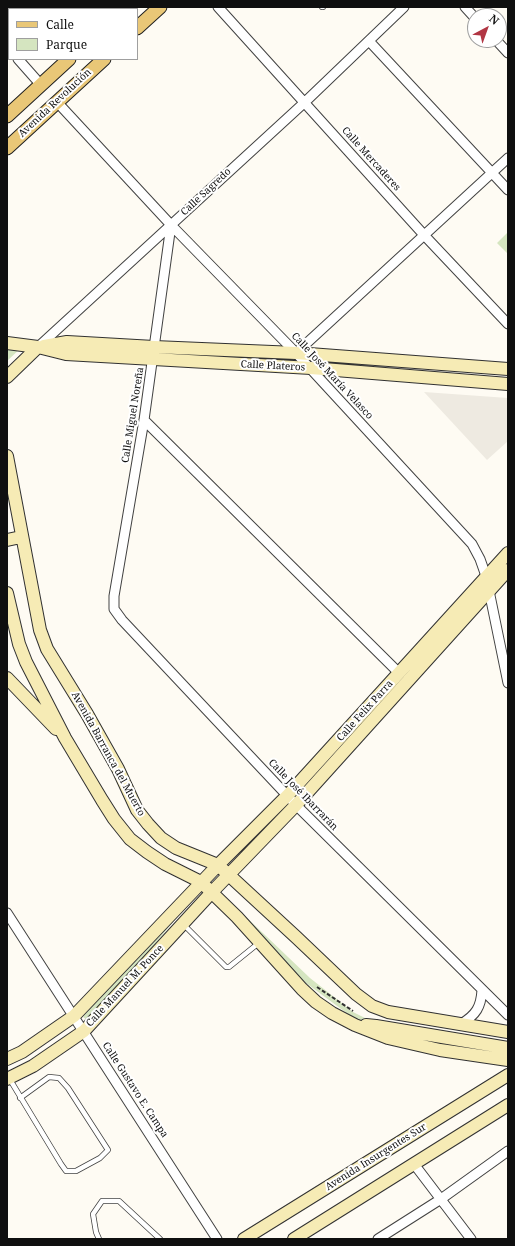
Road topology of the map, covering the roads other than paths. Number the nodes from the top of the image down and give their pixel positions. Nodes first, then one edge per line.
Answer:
1 (160, 7) edge
2 (218, 7) edge
3 (404, 7) edge
4 (138, 27) edge
5 (369, 41) junction
6 (19, 60) edge
7 (68, 60) edge
8 (103, 60) edge
9 (41, 85) junction
10 (57, 102) junction
11 (305, 102) junction
12 (7, 116) edge
13 (7, 148) edge
14 (508, 158) edge
15 (492, 172) junction
16 (508, 190) edge
17 (171, 225) junction
18 (424, 234) junction
19 (508, 324) edge
20 (7, 344) edge
21 (38, 347) junction
22 (154, 347) junction
23 (296, 353) junction
24 (152, 360) junction
25 (311, 368) junction
26 (508, 369) edge
27 (7, 376) edge
28 (508, 384) edge
29 (144, 420) junction
30 (7, 456) edge
31 (21, 537) junction
32 (7, 540) edge
33 (508, 553) edge
34 (508, 570) edge
35 (486, 576) junction
36 (490, 591) junction
37 (7, 593) edge
38 (114, 609) joint
39 (506, 668) edge
40 (399, 673) junction
41 (7, 678) edge
42 (508, 684) edge
43 (65, 738) junction
44 (287, 796) junction
45 (296, 804) junction
46 (239, 864) junction
47 (218, 865) junction
48 (229, 875) junction
49 (202, 882) junction
50 (212, 892) junction
51 (250, 894) junction
52 (7, 913) edge
53 (183, 923) junction
54 (260, 942) junction
55 (482, 990) junction
56 (508, 1015) edge
57 (74, 1016) junction
58 (356, 1019) junction
59 (461, 1024) junction
60 (84, 1031) junction
61 (508, 1032) edge
62 (508, 1048) edge
63 (7, 1059) edge
64 (508, 1060) edge
65 (508, 1075) edge
66 (8, 1079) edge
67 (20, 1098) junction
68 (508, 1105) edge
69 (508, 1151) edge
70 (414, 1164) junction
71 (441, 1199) junction
72 (99, 1239) edge
73 (160, 1239) edge
74 (217, 1239) edge
75 (244, 1239) edge
76 (294, 1239) edge
77 (378, 1239) edge
78 (472, 1239) edge

1 - 4 main road
2 - 11 street, Calle Mercaderes
3 - 5 street, Calle Sagredo
5 - 11 street, Calle Sagredo
5 - 15 street
6 - 9 street
7 - 9 main road
8 - 10 main road, Avenida Revolución
9 - 12 main road
10 - 13 main road, Avenida Revolución
10 - 17 street, Calle José María Velasco
11 - 17 street, Calle Sagredo
11 - 18 street, Calle Mercaderes
14 - 15 street
15 - 16 street
15 - 18 street
17 - 21 street, Calle Sagredo
17 - 22 street, Calle Miguel Noreña
17 - 23 street, Calle José María Velasco
18 - 19 street, Calle Mercaderes
18 - 23 street
20 - 21 street, Calle Plateros
21 - 22 street, Calle Plateros
21 - 24 street, Calle Plateros
21 - 27 street, Calle Sagredo
22 - 23 street, Calle Plateros
22 - 24 street, Calle Miguel Noreña
23 - 25 street, Calle José María Velasco
23 - 26 street, Calle Plateros
24 - 25 street, Calle Plateros
24 - 29 street, Calle Miguel Noreña
25 - 28 street, Calle Plateros
25 - 35 street, Calle José María Velasco
29 - 38 street, Calle Miguel Noreña
29 - 40 street
30 - 31 street, Avenida Barranca del Muerto
31 - 32 street
31 - 47 street, Avenida Barranca del Muerto
33 - 35 street, Calle Felix Parra
34 - 36 street, Calle Felix Parra
35 - 36 street, Calle José María Velasco
35 - 40 street, Calle Felix Parra
36 - 39 street, Calle José María Velasco
36 - 45 street, Calle Felix Parra
37 - 43 street
38 - 44 street, Calle José Ibarrarán
39 - 42 street, Calle José María Velasco
40 - 44 street, Calle Felix Parra
41 - 43 street
43 - 49 street
44 - 45 street, Calle José Ibarrarán
44 - 47 street, Calle Felix Parra
45 - 46 street, Calle Felix Parra
45 - 55 street, Calle José Ibarrarán
46 - 48 street, Calle Felix Parra
46 - 51 street
47 - 48 street, Avenida Barranca del Muerto
47 - 49 street, Calle Manuel M. Ponce
48 - 50 street, Calle Manuel M. Ponce
48 - 51 street, Avenida Barranca del Muerto
49 - 50 street
49 - 57 street, Calle Manuel M. Ponce
50 - 53 street, Calle Manuel M. Ponce
50 - 54 street
51 - 59 street, Avenida Barranca del Muerto
52 - 57 street, Calle Gustavo E. Campa
53 - 54 lane
53 - 60 street, Calle Manuel M. Ponce
54 - 58 street
55 - 56 street, Calle José Ibarrarán
55 - 59 street
57 - 60 street, Calle Gustavo E. Campa
57 - 63 street, Calle Manuel M. Ponce
58 - 62 street
58 - 64 street
59 - 61 street, Avenida Barranca del Muerto
60 - 66 street, Calle Manuel M. Ponce
60 - 74 street, Calle Gustavo E. Campa
65 - 75 street, Avenida Insurgentes Sur
66 - 67 lane
67 - 67 lane
68 - 70 street
69 - 71 street
70 - 71 street
70 - 76 street
71 - 77 street
71 - 78 street
72 - 73 lane

